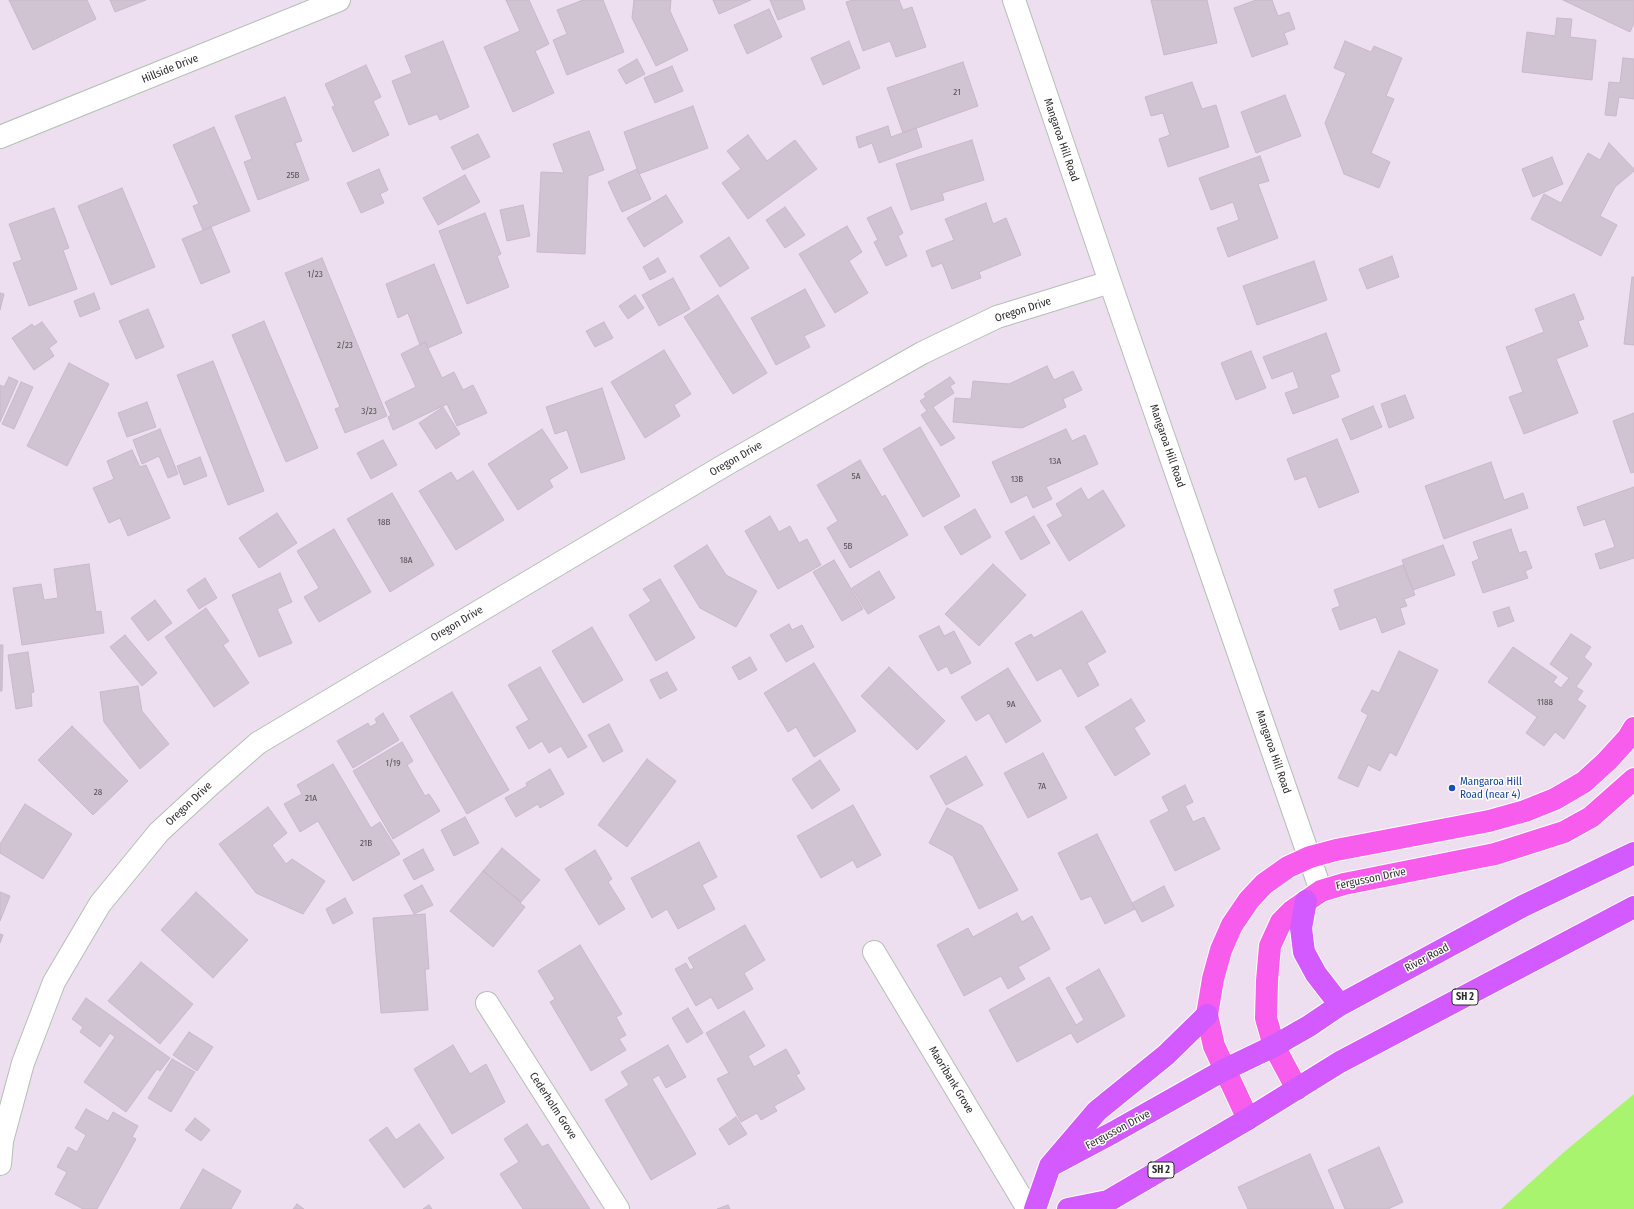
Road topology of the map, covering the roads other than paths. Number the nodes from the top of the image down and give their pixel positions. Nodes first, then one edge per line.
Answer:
1 (339, 0) edge
2 (1014, 0) edge
3 (0, 137) edge
4 (1110, 282) junction
5 (1634, 728) edge
6 (1634, 779) edge
7 (1634, 853) edge
8 (1310, 857) junction
9 (1313, 896) junction
10 (1634, 907) edge
11 (874, 952) dead end
12 (487, 1003) dead end
13 (1340, 1005) junction
14 (1207, 1015) junction
15 (1274, 1046) junction
16 (1224, 1070) junction
17 (1297, 1089) junction
18 (1248, 1119) junction
19 (0, 1164) edge
20 (1050, 1166) junction
21 (618, 1209) edge
22 (1028, 1209) edge
23 (1035, 1209) edge
24 (1068, 1209) edge

1 - 3 street, Hillside Drive
2 - 4 street, Mangaroa Hill Road
4 - 8 street, Mangaroa Hill Road
4 - 19 street, Oregon Drive
5 - 8 main road
6 - 9 main road, Fergusson Drive
7 - 13 highway, River Road
8 - 9 street, Mangaroa Hill Road
8 - 14 main road
9 - 13 highway
9 - 15 main road, Fergusson Drive
10 - 17 highway, SH 2
11 - 22 street, Maoribank Grove
12 - 21 street, Cederholm Grove
13 - 15 highway, River Road
14 - 16 main road
14 - 20 highway
15 - 16 highway, River Road
15 - 17 main road, Fergusson Drive
16 - 18 main road
16 - 20 highway, Fergusson Drive
17 - 18 highway, SH 2
18 - 24 highway, SH 2
20 - 23 highway

